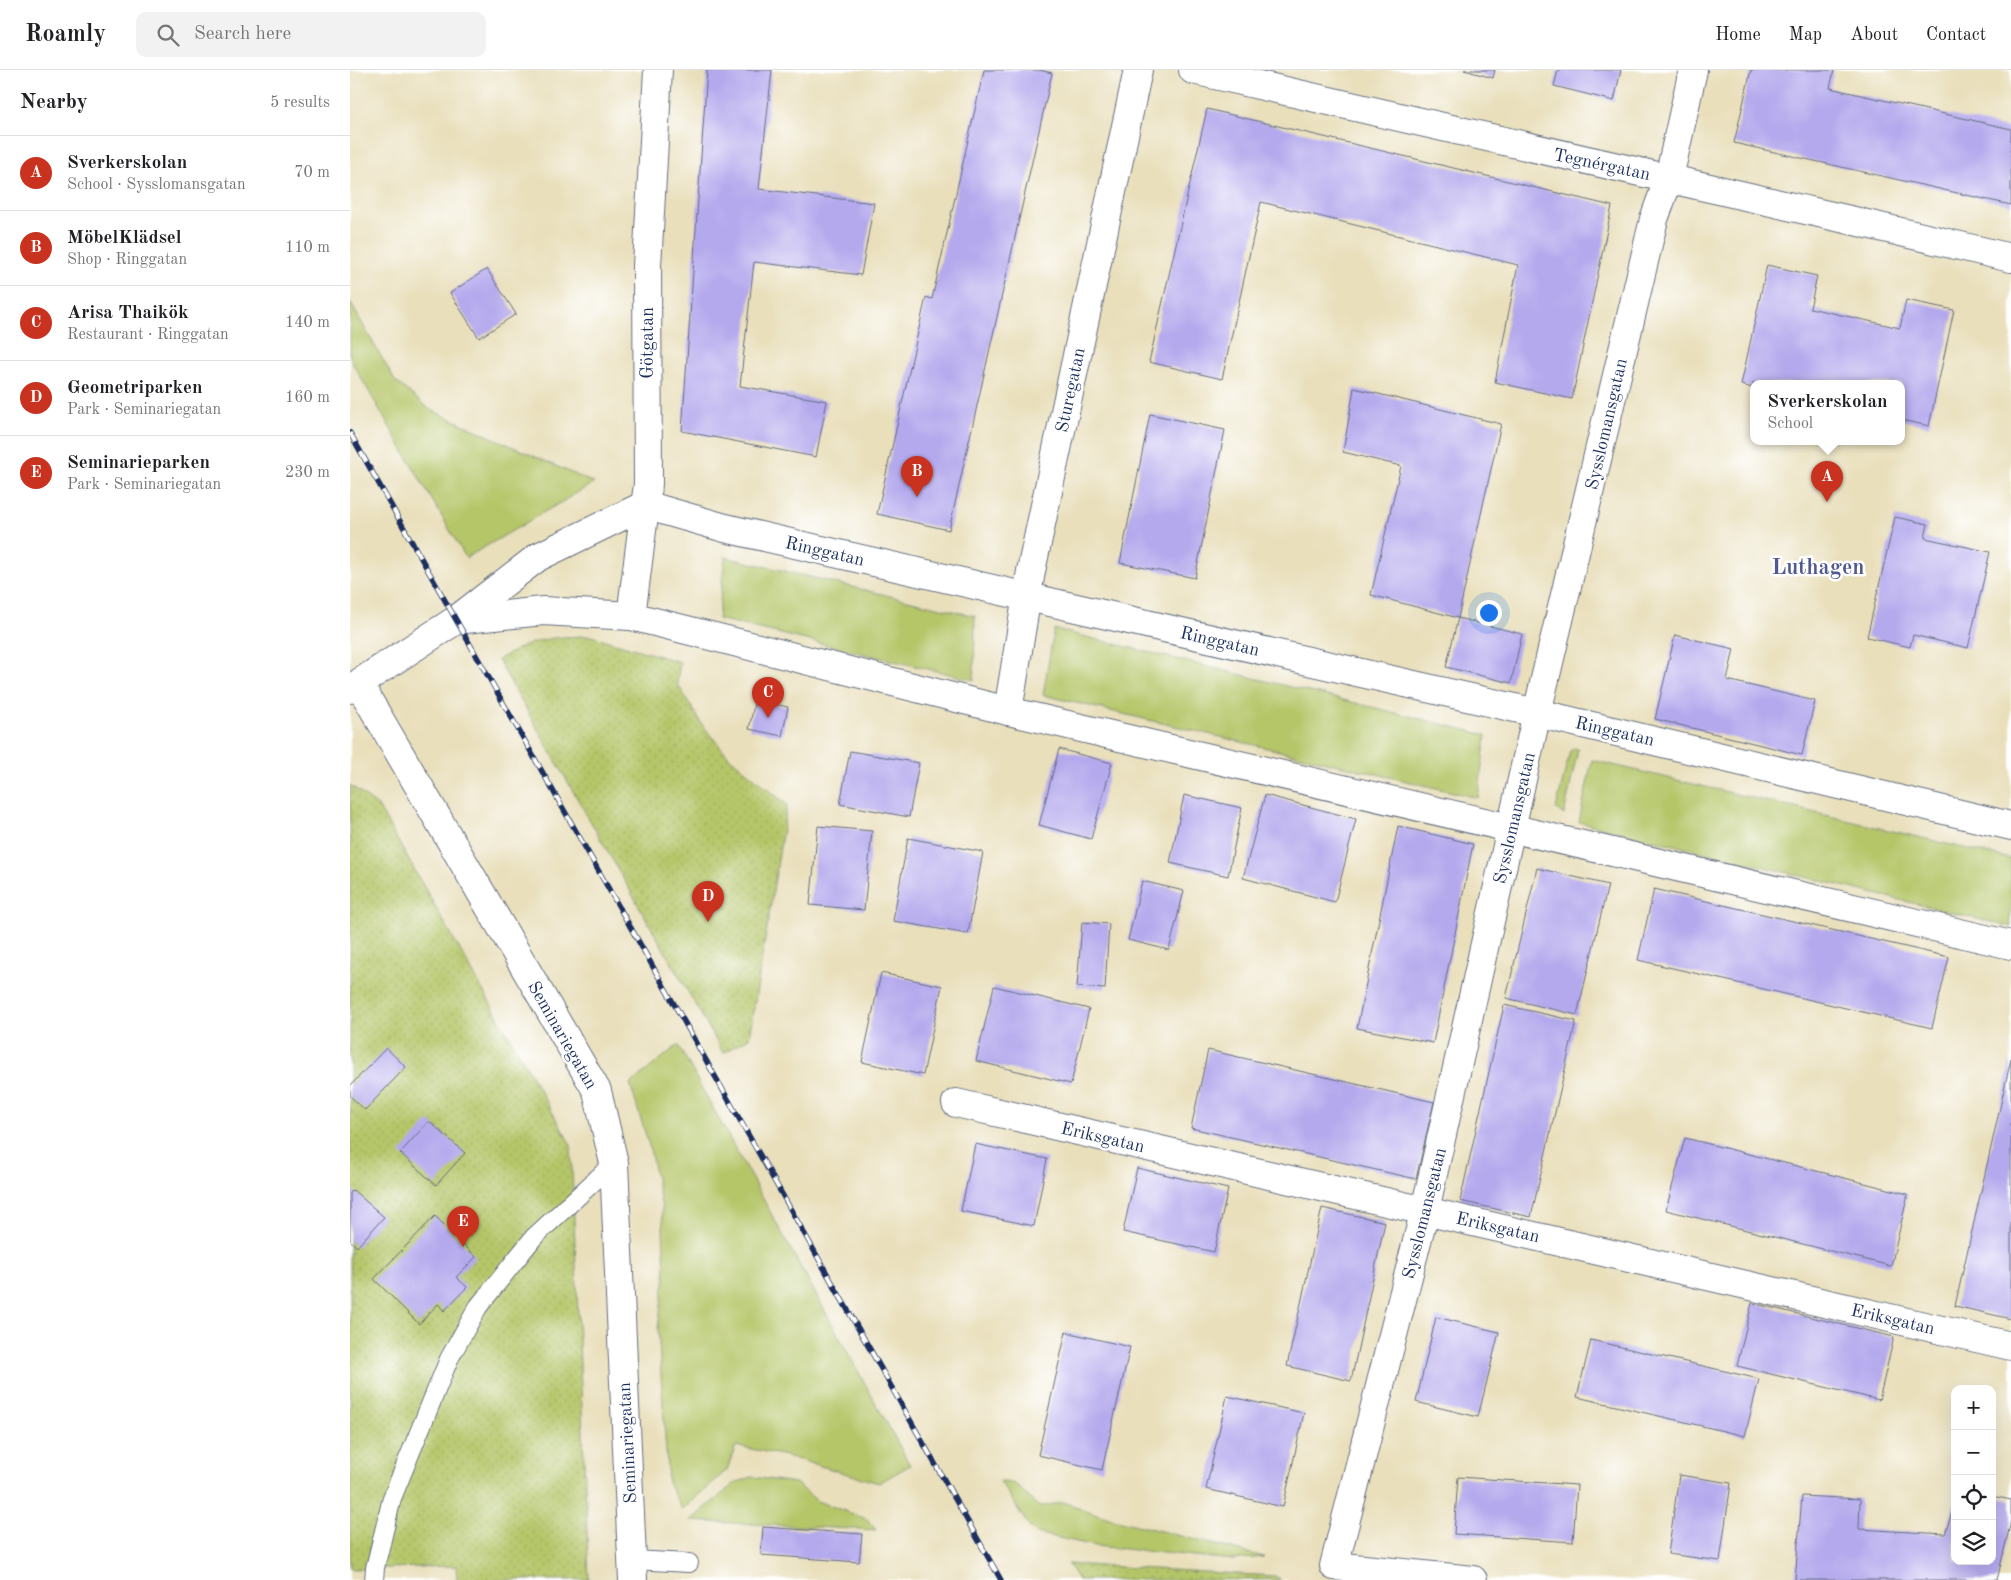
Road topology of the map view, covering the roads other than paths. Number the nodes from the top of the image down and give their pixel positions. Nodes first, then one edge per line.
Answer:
1 (658, 70) edge
2 (1138, 70) edge
3 (1193, 70) edge
4 (1693, 70) edge
5 (1669, 178) junction
6 (2011, 258) edge
7 (645, 506) junction
8 (1028, 597) junction
9 (631, 616) junction
10 (456, 620) junction
11 (354, 686) edge
12 (1008, 711) junction
13 (1537, 713) junction
14 (2011, 826) edge
15 (1512, 829) junction
16 (2011, 945) edge
17 (956, 1103) dead end
18 (614, 1163) junction
19 (1425, 1210) junction
20 (2011, 1346) edge
21 (688, 1563) dead end
22 (633, 1570) edge
23 (374, 1580) edge
24 (1473, 1580) edge

1 - 7 street, Götgatan
2 - 8 street, Sturegatan
3 - 5 street, Tegnérgatan
4 - 5 street, Sysslomansgatan
5 - 6 street, Tegnérgatan
5 - 13 street, Sysslomansgatan
7 - 8 street, Ringgatan
7 - 9 street, Götgatan
7 - 10 street
8 - 12 street, Sturegatan
8 - 13 street, Ringgatan
9 - 10 street
9 - 12 street
10 - 11 street
11 - 18 street, Seminariegatan
12 - 15 street
13 - 14 street, Ringgatan
13 - 15 street, Sysslomansgatan
15 - 16 street
15 - 19 street, Sysslomansgatan
17 - 19 street, Eriksgatan
18 - 22 street, Seminariegatan
18 - 23 lane
19 - 20 street, Eriksgatan
19 - 24 street, Sysslomansgatan
21 - 22 lane

